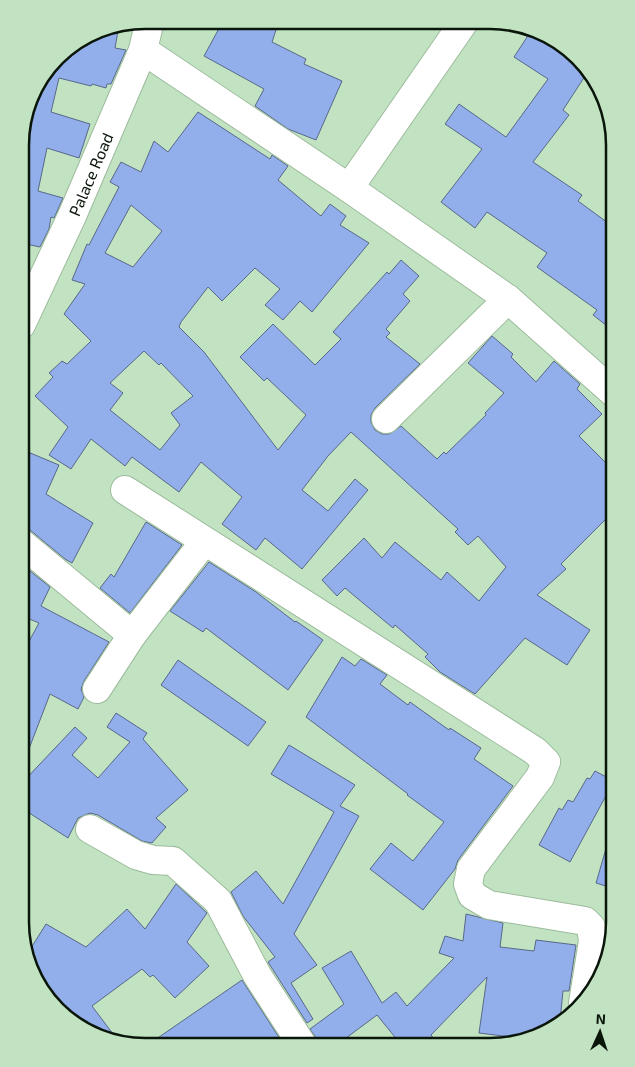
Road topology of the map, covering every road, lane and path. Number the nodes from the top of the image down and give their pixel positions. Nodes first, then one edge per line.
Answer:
1 (148, 29) edge
2 (459, 29) edge
3 (143, 50) junction
4 (349, 188) junction
5 (508, 298) junction
6 (29, 308) edge
7 (606, 386) edge
8 (386, 419) dead end
9 (125, 490) dead end
10 (204, 542) junction
11 (29, 550) edge
12 (132, 636) junction
13 (97, 689) dead end
14 (90, 829) dead end
15 (585, 989) edge
16 (298, 1038) edge

1 - 3 street, Palace Road
2 - 4 street
3 - 4 street
3 - 6 street, Palace Road
4 - 5 street
5 - 7 street
5 - 8 street
9 - 10 street
10 - 12 street
10 - 15 street
11 - 12 street
12 - 13 street
14 - 16 street

